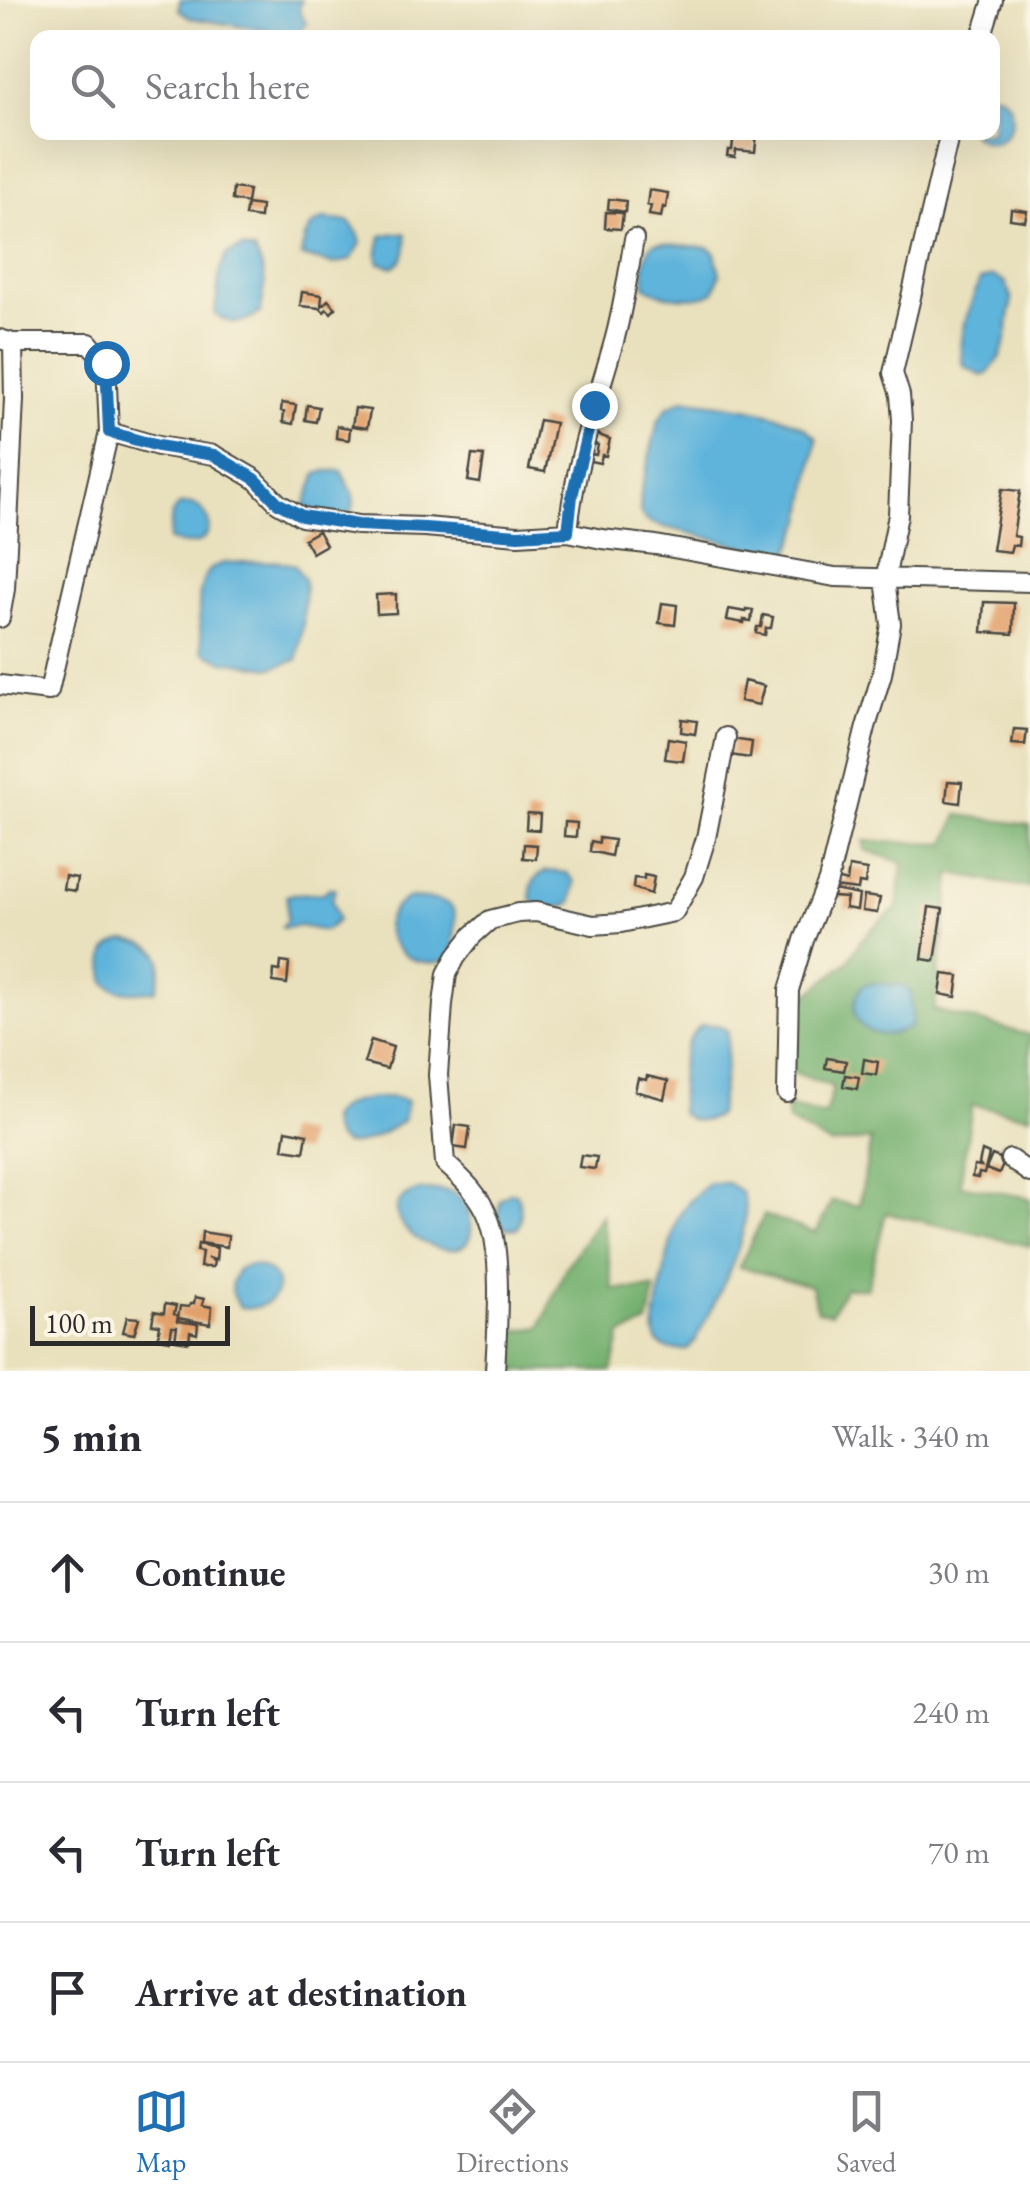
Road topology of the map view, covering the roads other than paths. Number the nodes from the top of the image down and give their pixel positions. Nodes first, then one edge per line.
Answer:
1 (993, 0) edge
2 (984, 30) edge
3 (948, 140) edge
4 (634, 240) dead end
5 (7, 341) edge
6 (109, 432) junction
7 (568, 532) junction
8 (885, 580) junction
9 (1030, 582) edge
10 (0, 618) edge
11 (0, 685) edge
12 (726, 737) dead end
13 (787, 1092) dead end
14 (1010, 1159) dead end
15 (1030, 1174) edge
16 (495, 1371) edge

1 - 2 street
3 - 8 street
4 - 7 street
5 - 6 street
5 - 10 street
6 - 7 street
6 - 11 street
7 - 8 street
8 - 9 street
8 - 13 street
12 - 16 street
14 - 15 street

